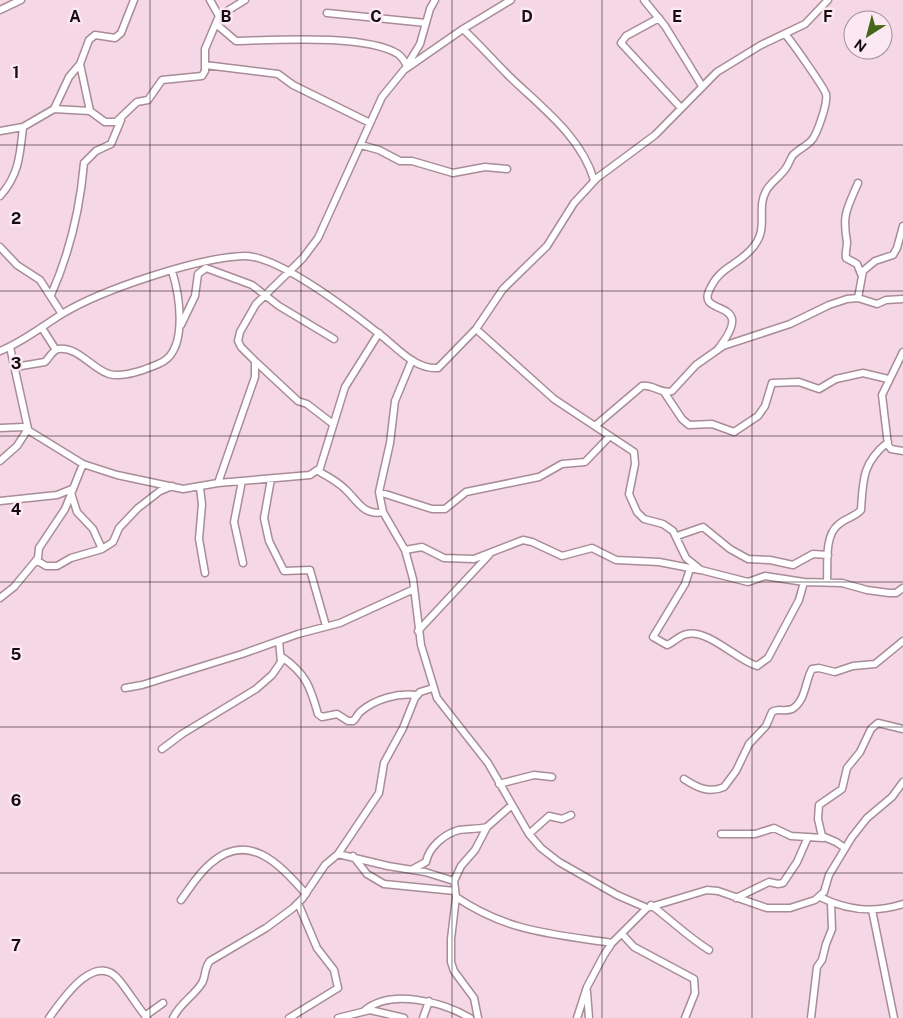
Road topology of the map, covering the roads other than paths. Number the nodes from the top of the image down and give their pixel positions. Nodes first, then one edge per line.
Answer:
1 (21, 0) edge
2 (134, 0) edge
3 (210, 0) edge
4 (245, 0) edge
5 (435, 0) edge
6 (511, 0) edge
7 (644, 0) edge
8 (828, 0) edge
9 (0, 10) edge
10 (327, 12) dead end
11 (219, 16) junction
12 (659, 18) junction
13 (426, 23) junction
14 (216, 24) junction
15 (463, 29) junction
16 (785, 34) junction
17 (80, 64) junction
18 (205, 65) junction
19 (406, 68) junction
20 (702, 86) junction
21 (681, 108) junction
22 (54, 109) junction
23 (90, 111) junction
24 (123, 116) junction
25 (370, 123) junction
26 (23, 127) junction
27 (0, 132) edge
28 (362, 145) junction
29 (506, 169) dead end
30 (594, 180) junction
31 (858, 183) dead end
32 (0, 196) edge
33 (903, 226) edge
34 (0, 247) edge
35 (172, 271) junction
36 (290, 272) junction
37 (861, 274) junction
38 (51, 295) junction
39 (266, 296) junction
40 (858, 298) junction
41 (903, 298) edge
42 (62, 314) junction
43 (180, 326) junction
44 (42, 328) junction
45 (476, 328) junction
46 (379, 333) junction
47 (334, 339) dead end
48 (10, 347) junction
49 (718, 349) junction
50 (56, 350) junction
51 (0, 351) edge
52 (903, 352) edge
53 (412, 360) junction
54 (255, 361) junction
55 (15, 367) junction
56 (888, 379) junction
57 (664, 392) junction
58 (332, 424) junction
59 (595, 426) junction
60 (0, 428) edge
61 (28, 429) junction
62 (610, 436) junction
63 (888, 442) junction
64 (903, 451) edge
65 (0, 462) edge
66 (83, 464) junction
67 (318, 471) junction
68 (271, 479) junction
69 (242, 481) junction
70 (218, 483) junction
71 (172, 486) junction
72 (200, 488) junction
73 (71, 491) junction
74 (379, 492) junction
75 (0, 501) edge
76 (383, 512) junction
77 (677, 536) junction
78 (102, 550) junction
79 (405, 550) junction
80 (490, 554) junction
81 (828, 555) junction
82 (36, 560) junction
83 (243, 563) dead end
84 (690, 568) junction
85 (700, 570) junction
86 (205, 573) dead end
87 (804, 582) junction
88 (827, 582) junction
89 (903, 588) edge
90 (414, 589) junction
91 (0, 598) edge
92 (326, 626) junction
93 (418, 631) junction
94 (279, 641) junction
95 (903, 641) edge
96 (282, 657) junction
97 (125, 688) dead end
98 (433, 688) junction
99 (416, 696) junction
100 (903, 729) edge
101 (162, 749) dead end
102 (552, 777) dead end
103 (684, 779) dead end
104 (903, 782) edge
105 (499, 784) junction
106 (512, 805) junction
107 (571, 815) dead end
108 (487, 826) junction
109 (529, 834) junction
110 (721, 834) dead end
111 (808, 838) junction
112 (823, 838) junction
113 (845, 848) junction
114 (338, 854) junction
115 (353, 856) junction
116 (413, 869) junction
117 (454, 881) junction
118 (306, 894) junction
119 (456, 894) junction
120 (736, 898) junction
121 (820, 898) junction
122 (181, 900) dead end
123 (298, 903) junction
124 (831, 903) junction
125 (903, 904) edge
126 (649, 906) junction
127 (872, 910) junction
128 (622, 934) junction
129 (612, 943) junction
130 (709, 950) dead end
131 (586, 990) junction
132 (429, 1001) junction
133 (163, 1003) dead end
134 (364, 1011) junction
135 (146, 1017) edge
136 (49, 1018) edge
137 (173, 1018) edge
138 (289, 1018) edge
139 (338, 1018) edge
140 (404, 1018) edge
141 (423, 1018) edge
142 (470, 1018) edge
143 (478, 1018) edge
144 (577, 1018) edge
145 (588, 1018) edge
146 (685, 1018) edge
147 (811, 1018) edge
148 (894, 1018) edge

1 - 9 street
2 - 17 street
3 - 11 street
4 - 11 street
5 - 13 street
6 - 15 street
7 - 12 street
8 - 16 street
10 - 13 street
11 - 14 street
12 - 20 street
12 - 21 street
13 - 19 street
14 - 18 street
14 - 19 street
15 - 19 street
15 - 30 street
16 - 20 street
16 - 49 street
17 - 22 street
17 - 23 street
18 - 24 street
18 - 25 street
19 - 25 street
20 - 21 street
21 - 30 street
22 - 23 street
22 - 26 street
23 - 24 street
24 - 38 street
25 - 28 street
26 - 27 street
26 - 32 street
28 - 29 street
28 - 36 street
30 - 45 street
31 - 37 street
33 - 37 street
34 - 38 street
35 - 36 street
35 - 42 street
35 - 43 street
36 - 39 street
36 - 46 street
37 - 40 street
38 - 42 street
39 - 43 street
39 - 47 street
39 - 54 street
40 - 41 street
40 - 49 street
42 - 44 street
43 - 50 street
44 - 48 street
44 - 50 street
45 - 53 street
45 - 59 street
46 - 53 street
46 - 58 street
48 - 51 street
48 - 55 street
49 - 57 street
50 - 55 street
52 - 56 street
53 - 74 street
54 - 58 street
54 - 70 street
55 - 61 street
56 - 57 street
56 - 63 street
57 - 59 street
58 - 67 street
59 - 62 street
60 - 61 street
61 - 65 street
61 - 66 street
62 - 74 street
62 - 77 street
63 - 64 street
63 - 81 street
66 - 71 street
66 - 73 street
67 - 68 street
67 - 76 street
68 - 69 street
68 - 92 street
69 - 70 street
69 - 83 street
70 - 72 street
71 - 72 street
71 - 78 street
72 - 86 street
73 - 75 street
73 - 78 street
73 - 82 street
74 - 76 street
76 - 79 street
77 - 81 street
77 - 85 street
78 - 82 street
79 - 80 street
79 - 90 street
80 - 84 street
80 - 93 street
81 - 88 street
82 - 91 street
84 - 85 street
84 - 87 street
85 - 87 street
87 - 88 street
88 - 89 street
90 - 92 street
90 - 93 street
92 - 94 street
93 - 98 street
94 - 96 street
94 - 97 street
95 - 103 street
96 - 99 street
96 - 101 street
98 - 99 street
98 - 105 street
99 - 114 street
100 - 112 street
102 - 105 street
104 - 113 street
105 - 106 street
106 - 108 street
106 - 109 street
107 - 109 street
108 - 116 street
108 - 117 street
109 - 126 street
110 - 111 street
111 - 112 street
111 - 120 street
112 - 113 street
113 - 121 street
114 - 115 street
114 - 118 street
115 - 116 street
115 - 119 street
116 - 117 street
117 - 119 street
118 - 122 street
118 - 123 street
119 - 129 street
119 - 143 street
120 - 121 street
120 - 126 street
121 - 124 street
123 - 137 street
123 - 138 street
124 - 127 street
124 - 147 street
125 - 127 street
126 - 128 street
126 - 130 street
127 - 148 street
128 - 129 street
128 - 146 street
129 - 131 street
131 - 144 street
131 - 145 street
132 - 134 street
132 - 141 street
132 - 142 street
133 - 135 street
134 - 139 street
134 - 140 street
135 - 136 street

